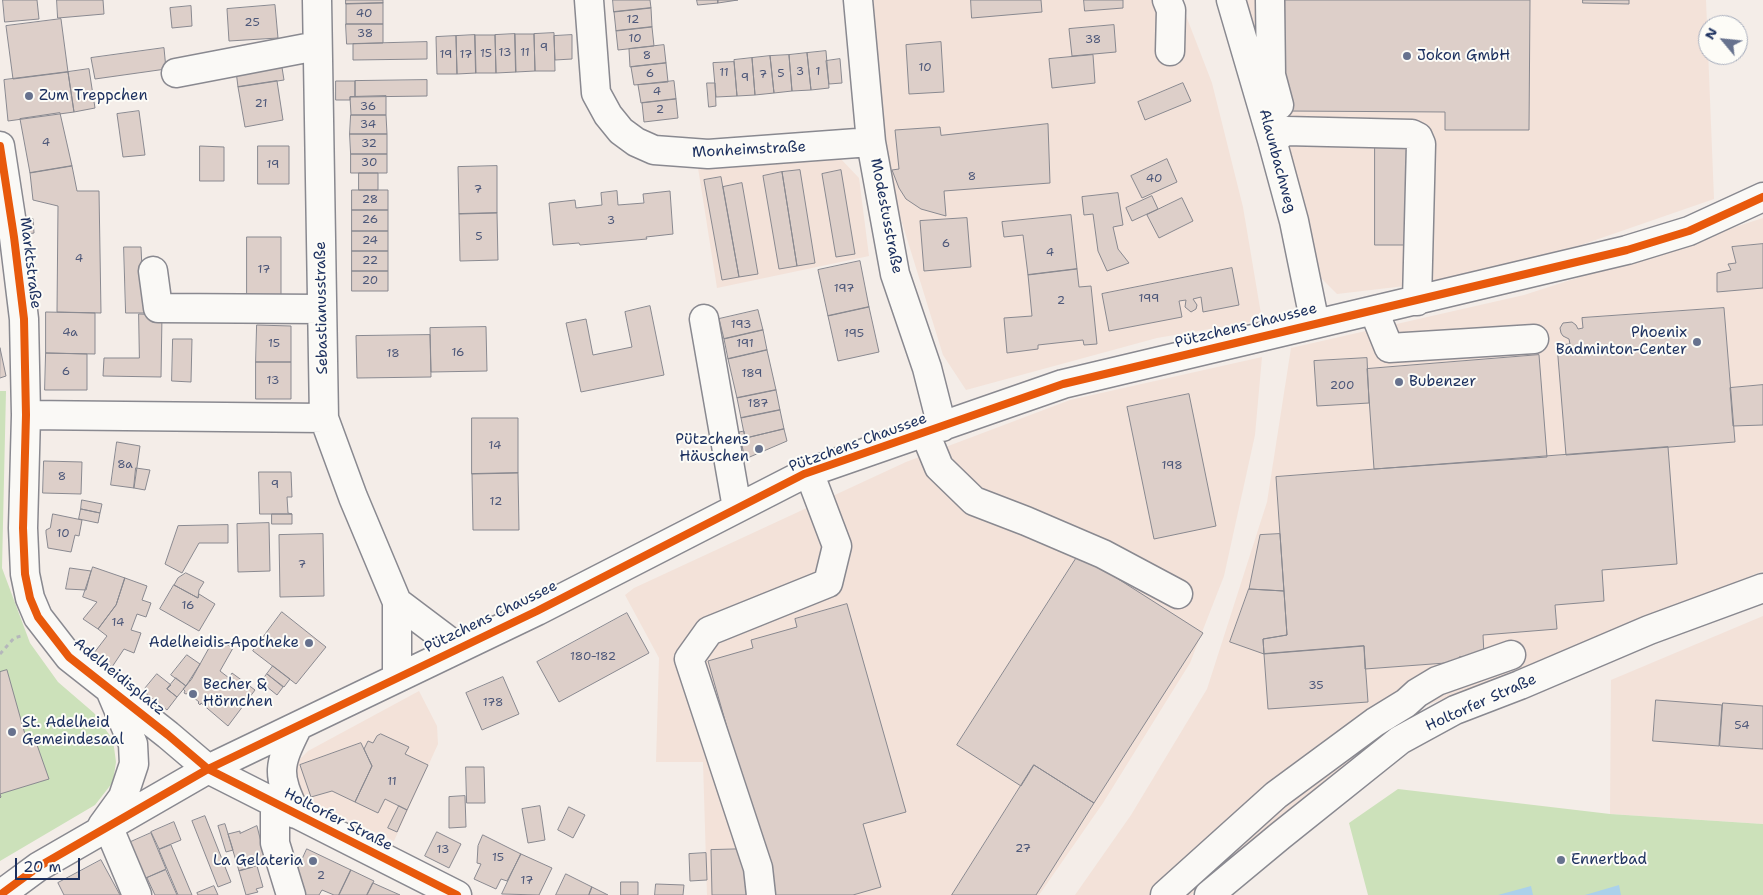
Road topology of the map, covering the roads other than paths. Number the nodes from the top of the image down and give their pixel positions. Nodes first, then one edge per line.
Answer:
1 (317, 0) edge
2 (589, 0) edge
3 (858, 0) edge
4 (1167, 0) edge
5 (1231, 0) edge
6 (1270, 0) edge
7 (318, 46) junction
8 (1170, 51) dead end
9 (176, 73) dead end
10 (1279, 135) junction
11 (871, 142) junction
12 (0, 146) edge
13 (4, 195) edge
14 (1763, 197) edge
15 (153, 271) dead end
16 (1417, 301) junction
17 (322, 309) junction
18 (1374, 312) junction
19 (704, 319) dead end
20 (1315, 324) junction
21 (1534, 339) dead end
22 (26, 414) junction
23 (324, 418) junction
24 (933, 430) junction
25 (809, 472) junction
26 (737, 508) junction
27 (1763, 588) edge
28 (1178, 594) dead end
29 (397, 602) junction
30 (458, 648) junction
31 (1511, 655) dead end
32 (397, 677) junction
33 (111, 690) junction
34 (298, 726) junction
35 (208, 769) junction
36 (285, 809) junction
37 (102, 829) junction
38 (0, 895) edge
39 (137, 895) edge
40 (291, 895) edge
41 (457, 895) edge
42 (761, 895) edge
43 (1165, 895) edge
44 (1209, 895) edge

1 - 7 street, Sebastianusstraße
2 - 11 street, Monheimstraße
3 - 11 street, Modestusstraße
4 - 8 street
5 - 10 street, Alaunbachweg
6 - 10 street
7 - 9 street
7 - 17 street, Sebastianusstraße
10 - 16 street
10 - 20 street, Alaunbachweg
11 - 24 street, Modestusstraße
12 - 13 street, Marktstraße
13 - 22 street, Marktstraße
14 - 16 street, Pützchens Chaussee
15 - 17 street
16 - 18 street, Pützchens Chaussee
17 - 23 street, Sebastianusstraße
18 - 20 street, Pützchens Chaussee
18 - 21 street
19 - 26 street
20 - 24 street, Pützchens Chaussee
22 - 23 street
22 - 33 street, Adelheidisplatz
23 - 29 street, Sebastianusstraße
24 - 25 street, Pützchens Chaussee
24 - 28 street, Modestusstraße
25 - 26 street, Pützchens Chaussee
25 - 42 street
26 - 30 street, Pützchens Chaussee
27 - 44 street, Holtorfer Straße
29 - 30 street
29 - 32 street, Sebastianusstraße
30 - 32 street, Pützchens Chaussee
31 - 43 street
32 - 34 street, Pützchens Chaussee
33 - 35 street, Adelheidisplatz
33 - 37 street, Adelheidisplatz
34 - 35 street, Pützchens Chaussee
34 - 36 street, Holtorfer Straße
35 - 36 street, Holtorfer Straße
35 - 37 street, Pützchens Chaussee
36 - 40 street
36 - 41 street, Holtorfer Straße
37 - 38 street, Pützchens Chaussee
37 - 39 street

